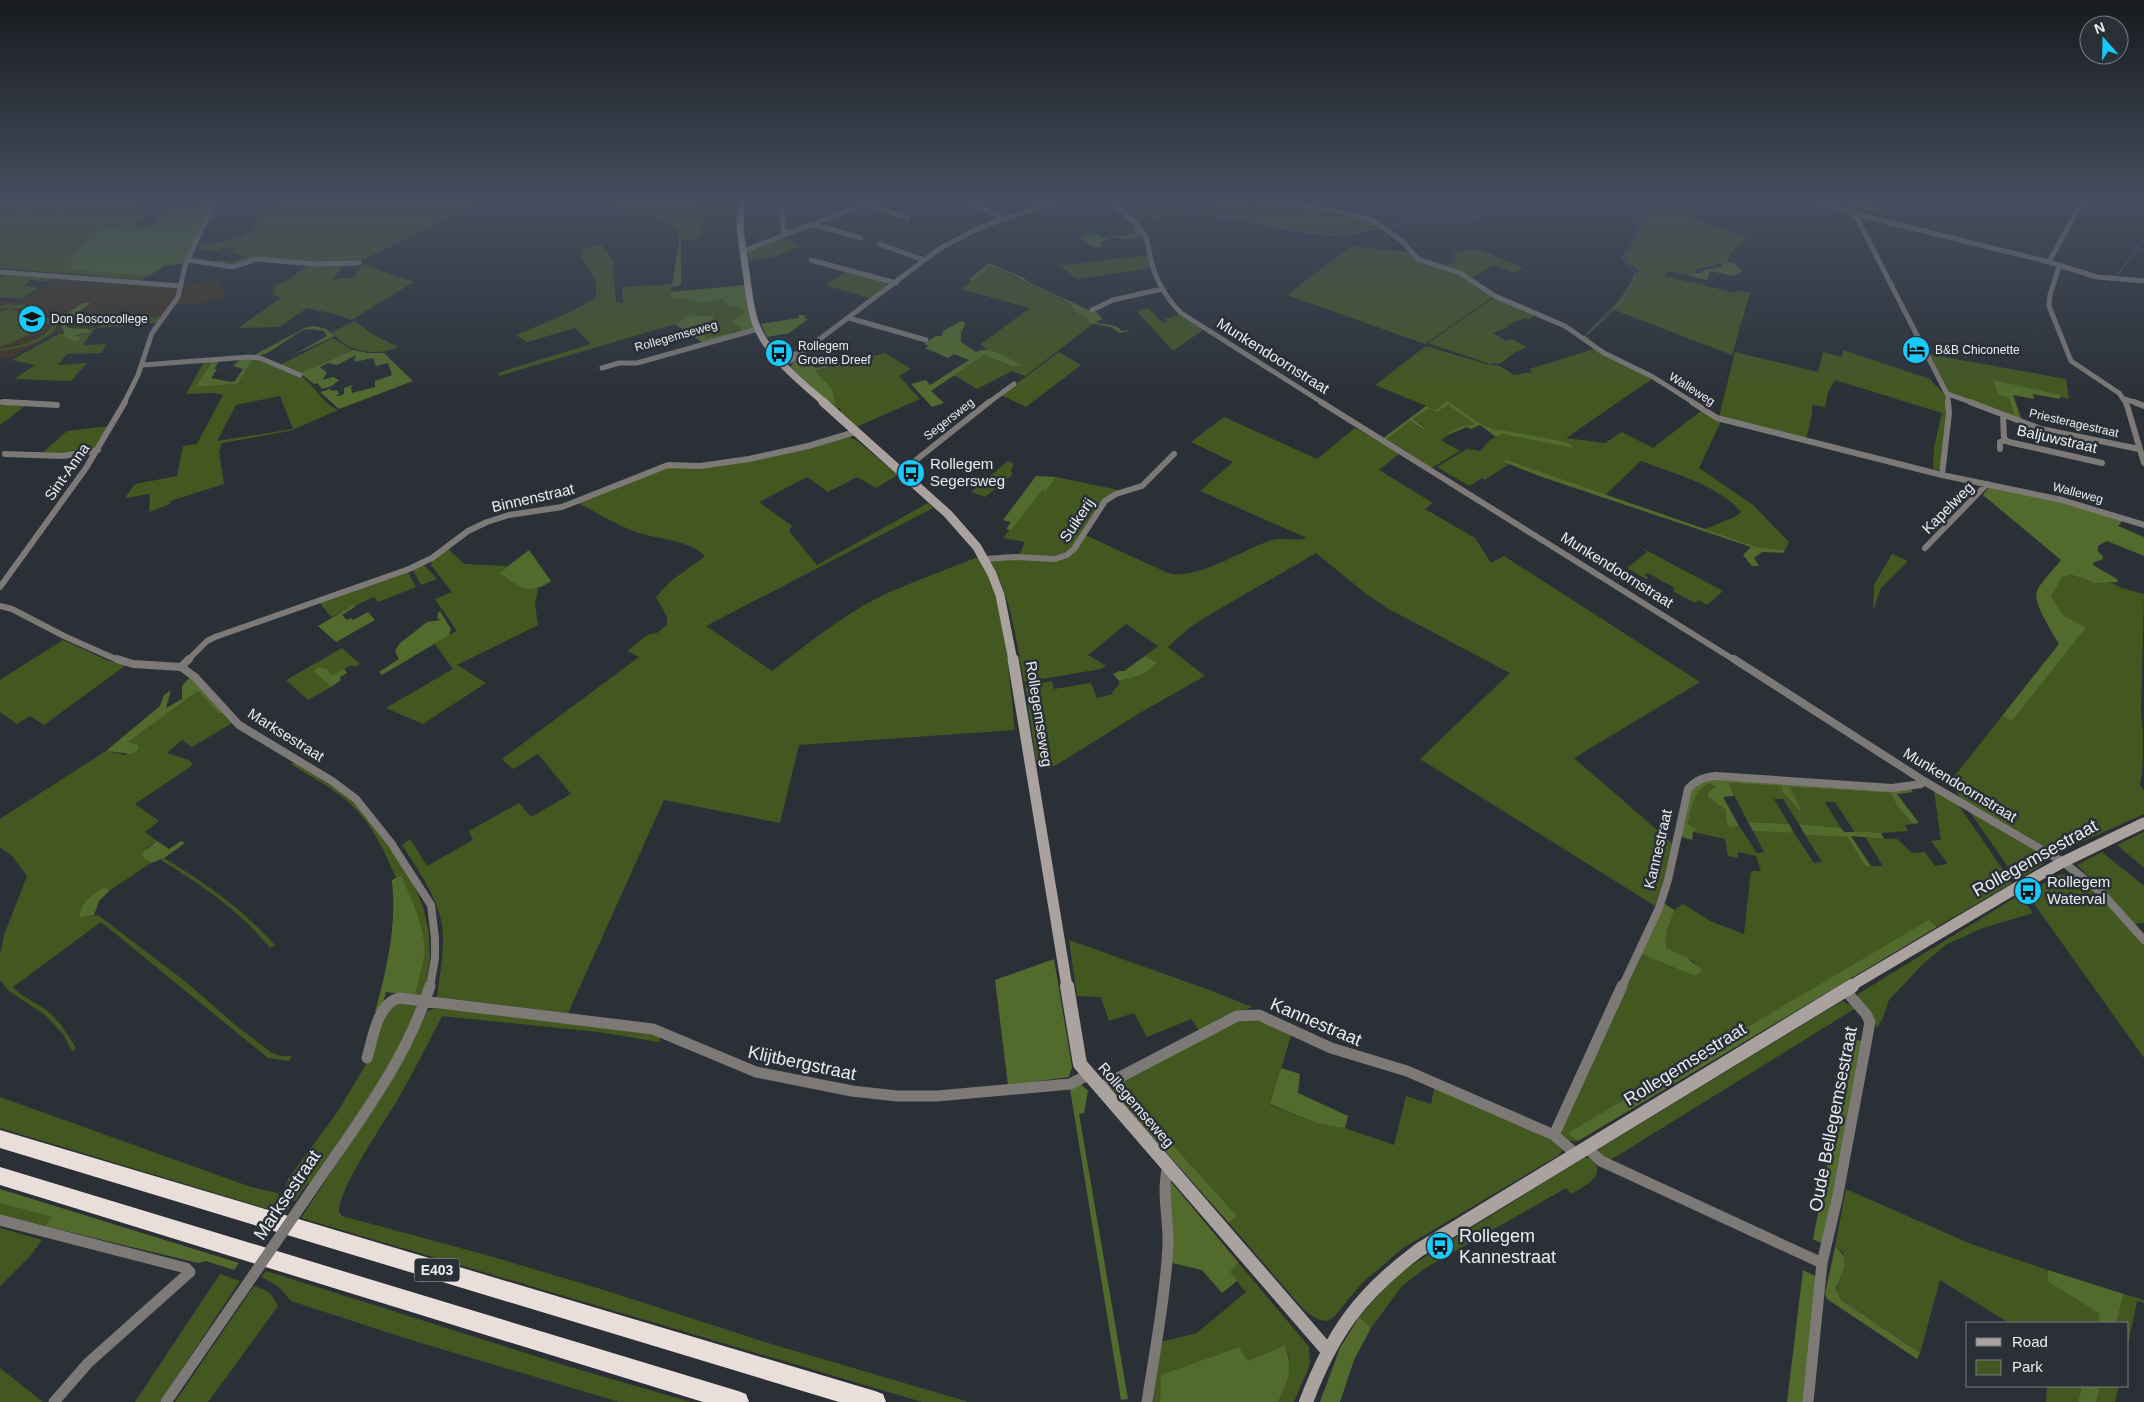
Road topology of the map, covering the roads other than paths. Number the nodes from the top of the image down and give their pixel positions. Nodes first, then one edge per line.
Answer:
1 (186, 265) edge
2 (225, 265) edge
3 (238, 265) edge
4 (745, 265) edge
5 (831, 265) edge
6 (917, 265) edge
7 (1152, 265) edge
8 (1439, 265) edge
9 (1882, 265) edge
10 (2056, 265) edge
11 (2059, 267) junction
12 (0, 272) edge
13 (2144, 281) edge
14 (896, 283) junction
15 (181, 285) junction
16 (1162, 289) junction
17 (1092, 310) dead end
18 (849, 318) junction
19 (758, 329) junction
20 (926, 340) dead end
21 (781, 362) junction
22 (142, 365) junction
23 (602, 368) dead end
24 (300, 374) dead end
25 (1014, 384) dead end
26 (1948, 394) junction
27 (0, 402) edge
28 (2126, 402) junction
29 (58, 405) dead end
30 (2144, 408) edge
31 (2002, 415) junction
32 (855, 432) junction
33 (2006, 440) junction
34 (2000, 449) dead end
35 (2139, 449) junction
36 (98, 450) junction
37 (6, 454) dead end
38 (1174, 454) dead end
39 (2102, 462) dead end
40 (2144, 463) edge
41 (899, 471) junction
42 (1942, 475) junction
43 (1988, 484) junction
44 (2144, 525) edge
45 (1924, 548) dead end
46 (985, 559) junction
47 (0, 586) edge
48 (0, 606) edge
49 (181, 666) junction
50 (1924, 781) junction
51 (2144, 823) edge
52 (2063, 862) junction
53 (2144, 940) edge
54 (1845, 990) junction
55 (426, 1001) junction
56 (367, 1058) dead end
57 (1088, 1075) junction
58 (1099, 1088) junction
59 (1554, 1135) junction
60 (0, 1139) edge
61 (1581, 1151) junction
62 (1168, 1166) junction
63 (0, 1176) edge
64 (0, 1220) edge
65 (1822, 1263) junction
66 (1327, 1350) junction
67 (54, 1402) edge
68 (166, 1402) edge
69 (738, 1402) edge
70 (874, 1402) edge
71 (1147, 1402) edge
72 (1306, 1402) edge
73 (1808, 1402) edge

1 - 15 street, Sint-Anna
2 - 3 street
4 - 19 street, Rollegemseweg
5 - 14 street
6 - 14 street
7 - 16 street, Munkendoornstraat
8 - 42 street, Walleweg
9 - 26 street
10 - 11 street
11 - 13 street
11 - 28 street
12 - 15 street
14 - 18 street
15 - 22 street, Sint-Anna
16 - 17 street
16 - 50 street, Munkendoornstraat
18 - 20 street
18 - 21 street
19 - 21 street, Rollegemseweg
19 - 23 street, Rollegemseweg
21 - 32 street, Rollegemseweg
22 - 24 street
22 - 36 street, Sint-Anna
25 - 41 street, Segersweg
26 - 31 street, Priesteragestraat
26 - 42 street
27 - 29 street
28 - 30 street
28 - 35 street
31 - 33 street, Baljuwstraat
31 - 35 street, Priesteragestraat
32 - 41 street, Rollegemseweg
32 - 49 street, Binnenstraat
33 - 34 street, Baljuwstraat
33 - 39 street, Baljuwstraat
35 - 40 street
36 - 37 street
36 - 47 street, Sint-Anna
38 - 46 street, Suikerij
41 - 46 street, Rollegemseweg
42 - 43 street, Walleweg
43 - 44 street, Walleweg
43 - 45 street, Kapelweg
46 - 57 street, Rollegemseweg
48 - 49 street
49 - 55 street, Marksestraat
50 - 52 street, Munkendoornstraat
50 - 59 street, Kannestraat
51 - 52 street, Rollegemsestraat
52 - 53 street, Munkendoornstraat
52 - 54 street, Rollegemsestraat
54 - 61 street, Rollegemsestraat
54 - 65 street, Oude Bellegemsestraat
55 - 56 street
55 - 57 street, Klijtbergstraat
55 - 68 street, Marksestraat, bridge
57 - 58 street, Rollegemseweg
58 - 59 street, Kannestraat
58 - 62 street, Rollegemseweg
59 - 61 street, Kannestraat
60 - 70 highway, E403
61 - 65 street
61 - 66 street, Rollegemsestraat
62 - 66 street, Rollegemseweg
62 - 71 street, Rollegemseweg
63 - 69 highway, E403
64 - 67 street
65 - 73 street, Oude Bellegemsestraat
66 - 72 street, Rollegemsestraat

